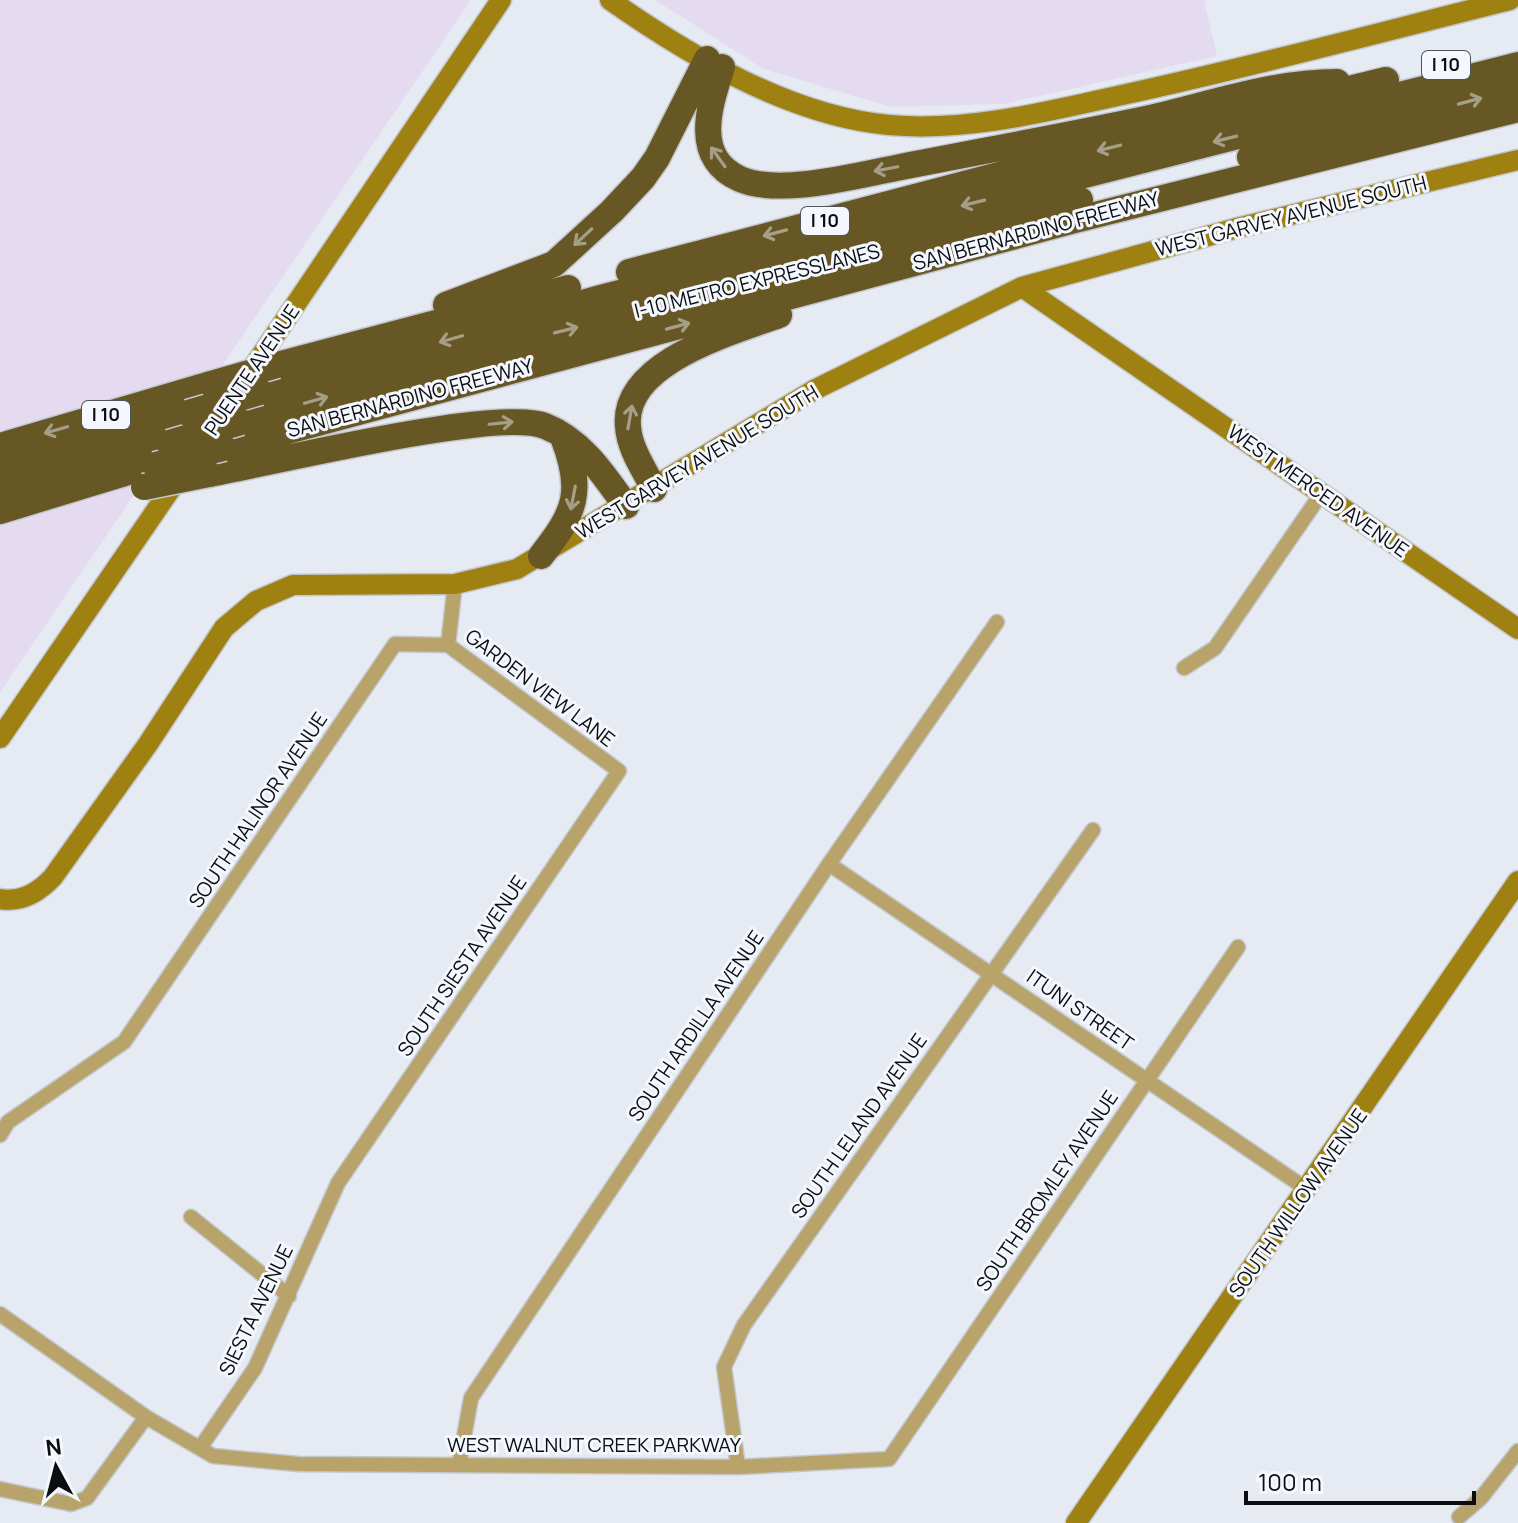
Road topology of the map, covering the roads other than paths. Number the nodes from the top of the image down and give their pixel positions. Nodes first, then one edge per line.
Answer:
1 (501, 0) edge
2 (610, 0) edge
3 (1510, 0) edge
4 (1518, 48) edge
5 (714, 63) junction
6 (1518, 65) edge
7 (1375, 83) junction
8 (1518, 88) edge
9 (1518, 109) edge
10 (1518, 160) edge
11 (982, 245) junction
12 (1022, 287) junction
13 (277, 365) junction
14 (562, 434) junction
15 (0, 446) edge
16 (156, 465) junction
17 (0, 467) edge
18 (654, 489) junction
19 (0, 491) edge
20 (1321, 494) junction
21 (626, 506) junction
22 (0, 511) edge
23 (541, 556) junction
24 (455, 584) junction
25 (997, 622) dead end
26 (1518, 629) edge
27 (448, 645) junction
28 (1184, 668) dead end
29 (0, 738) edge
30 (619, 771) joint
31 (1093, 830) dead end
32 (829, 864) junction
33 (1518, 881) edge
34 (0, 899) edge
35 (1238, 947) dead end
36 (992, 972) junction
37 (1146, 1081) junction
38 (0, 1135) edge
39 (338, 1183) joint
40 (1308, 1190) junction
41 (191, 1217) dead end
42 (289, 1296) junction
43 (0, 1314) edge
44 (146, 1417) junction
45 (200, 1448) junction
46 (1518, 1451) edge
47 (889, 1459) joint
48 (459, 1465) junction
49 (738, 1467) junction
50 (0, 1489) edge
51 (1459, 1517) dead end
52 (1076, 1523) edge

1 - 29 street, PUENTE AVENUE
2 - 5 street
3 - 5 street
4 - 7 highway, I 10
7 -> 5 highway
5 -> 13 highway
6 -> 17 highway, I-10 METRO EXPRESSLANES, bridge
7 -> 13 highway, I 10
16 -> 8 highway, I-10 METRO EXPRESSLANES, bridge
9 - 11 highway, SAN BERNARDINO FREEWAY
10 - 12 street, WEST GARVEY AVENUE SOUTH
16 -> 11 highway, SAN BERNARDINO FREEWAY, bridge
18 -> 11 highway
12 - 18 street, WEST GARVEY AVENUE SOUTH
12 - 20 street, WEST MERCED AVENUE
13 -> 15 highway, I 10, bridge
16 -> 14 highway, bridge
14 - 21 highway
14 -> 23 highway
16 - 19 highway, I-10 METRO EXPRESSLANES
16 - 22 highway, SAN BERNARDINO FREEWAY
18 - 21 street, WEST GARVEY AVENUE SOUTH
20 - 26 street, WEST MERCED AVENUE
20 - 28 street
21 - 23 street, WEST GARVEY AVENUE SOUTH
23 - 24 street, WEST GARVEY AVENUE SOUTH
24 - 27 street, GARDEN VIEW LANE
24 - 34 street, WEST GARVEY AVENUE SOUTH
25 - 32 street, SOUTH ARDILLA AVENUE
27 - 30 street, GARDEN VIEW LANE
27 - 38 street, SOUTH HALINOR AVENUE
30 - 39 street, SOUTH SIESTA AVENUE
31 - 36 street, SOUTH LELAND AVENUE
32 - 36 street, ITUNI STREET
32 - 48 street, SOUTH ARDILLA AVENUE
33 - 40 street, SOUTH WILLOW AVENUE
35 - 37 street, SOUTH BROMLEY AVENUE
36 - 37 street, ITUNI STREET
36 - 49 street, SOUTH LELAND AVENUE
37 - 40 street, ITUNI STREET
37 - 47 street, SOUTH BROMLEY AVENUE
39 - 42 street, SIESTA AVENUE
40 - 52 street, SOUTH WILLOW AVENUE
41 - 42 street
42 - 45 street, SIESTA AVENUE
43 - 44 street, WEST WALNUT CREEK PARKWAY
44 - 45 street, WEST WALNUT CREEK PARKWAY
44 - 50 street
45 - 48 street, WEST WALNUT CREEK PARKWAY
46 - 51 street
47 - 49 street, WEST WALNUT CREEK PARKWAY
48 - 49 street, WEST WALNUT CREEK PARKWAY

